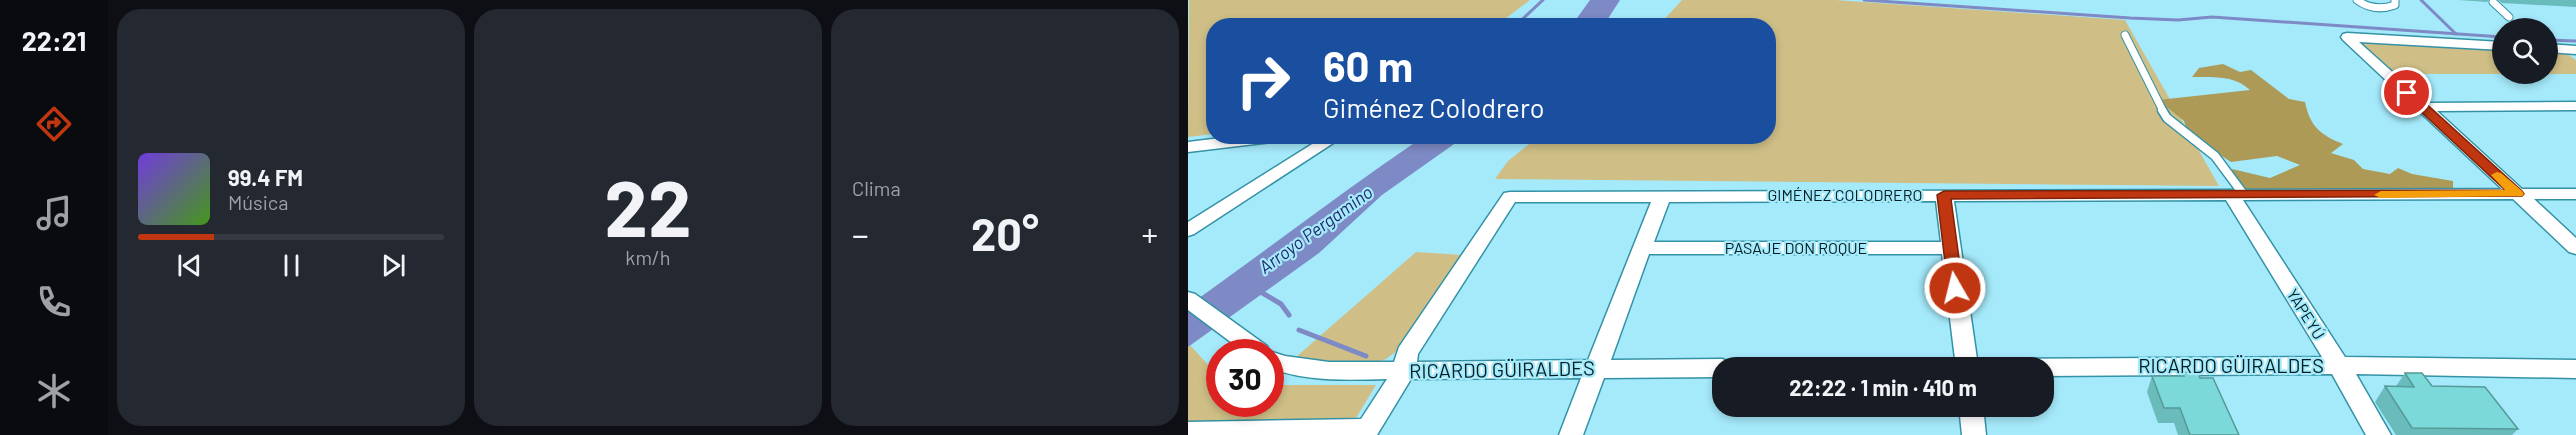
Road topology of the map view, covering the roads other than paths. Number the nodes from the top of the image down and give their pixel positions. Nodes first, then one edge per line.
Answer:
1 (2357, 0) edge
2 (2395, 0) edge
3 (2493, 2) dead end
4 (2509, 17) dead end
5 (2126, 35) dead end
6 (2492, 45) edge
7 (2558, 49) edge
8 (2576, 50) edge
9 (2576, 106) edge
10 (2422, 107) junction
11 (1213, 144) edge
12 (1324, 144) edge
13 (1188, 147) edge
14 (2517, 194) junction
15 (2576, 194) edge
16 (1944, 195) junction
17 (2237, 195) junction
18 (1662, 196) junction
19 (1188, 230) edge
20 (1641, 248) junction
21 (1950, 248) junction
22 (2576, 248) edge
23 (1188, 299) edge
24 (1242, 339) edge
25 (1966, 357) edge
26 (1284, 363) edge
27 (2338, 365) junction
28 (2054, 367) edge
29 (1712, 368) edge
30 (1597, 369) junction
31 (2576, 369) edge
32 (1404, 371) junction
33 (1972, 417) edge
34 (1188, 432) edge
35 (1366, 432) edge
36 (1571, 435) edge
37 (1974, 435) edge
38 (2379, 435) edge

1 - 2 lane
3 - 4 lane
5 - 17 lane
6 - 10 street
7 - 8 street
9 - 10 street
10 - 14 street
11 - 13 street
12 - 19 street
14 - 15 street, GIMÉNEZ COLODRERO
14 - 17 street, GIMÉNEZ COLODRERO
14 - 22 street
16 - 17 street, GIMÉNEZ COLODRERO
16 - 18 street, GIMÉNEZ COLODRERO
16 - 21 street
17 - 27 street, YAPEYÚ
18 - 20 street
18 - 32 street, GIMÉNEZ COLODRERO
20 - 21 street, PASAJE DON ROQUE
20 - 30 street
21 - 25 street
23 - 24 street
26 - 32 street, RICARDO GÜIRALDES
27 - 28 street, RICARDO GÜIRALDES
27 - 31 street, RICARDO GÜIRALDES
27 - 38 street, YAPEYÚ
29 - 30 street, RICARDO GÜIRALDES
30 - 32 street, RICARDO GÜIRALDES
30 - 36 street
32 - 35 street
33 - 37 street
34 - 35 street

